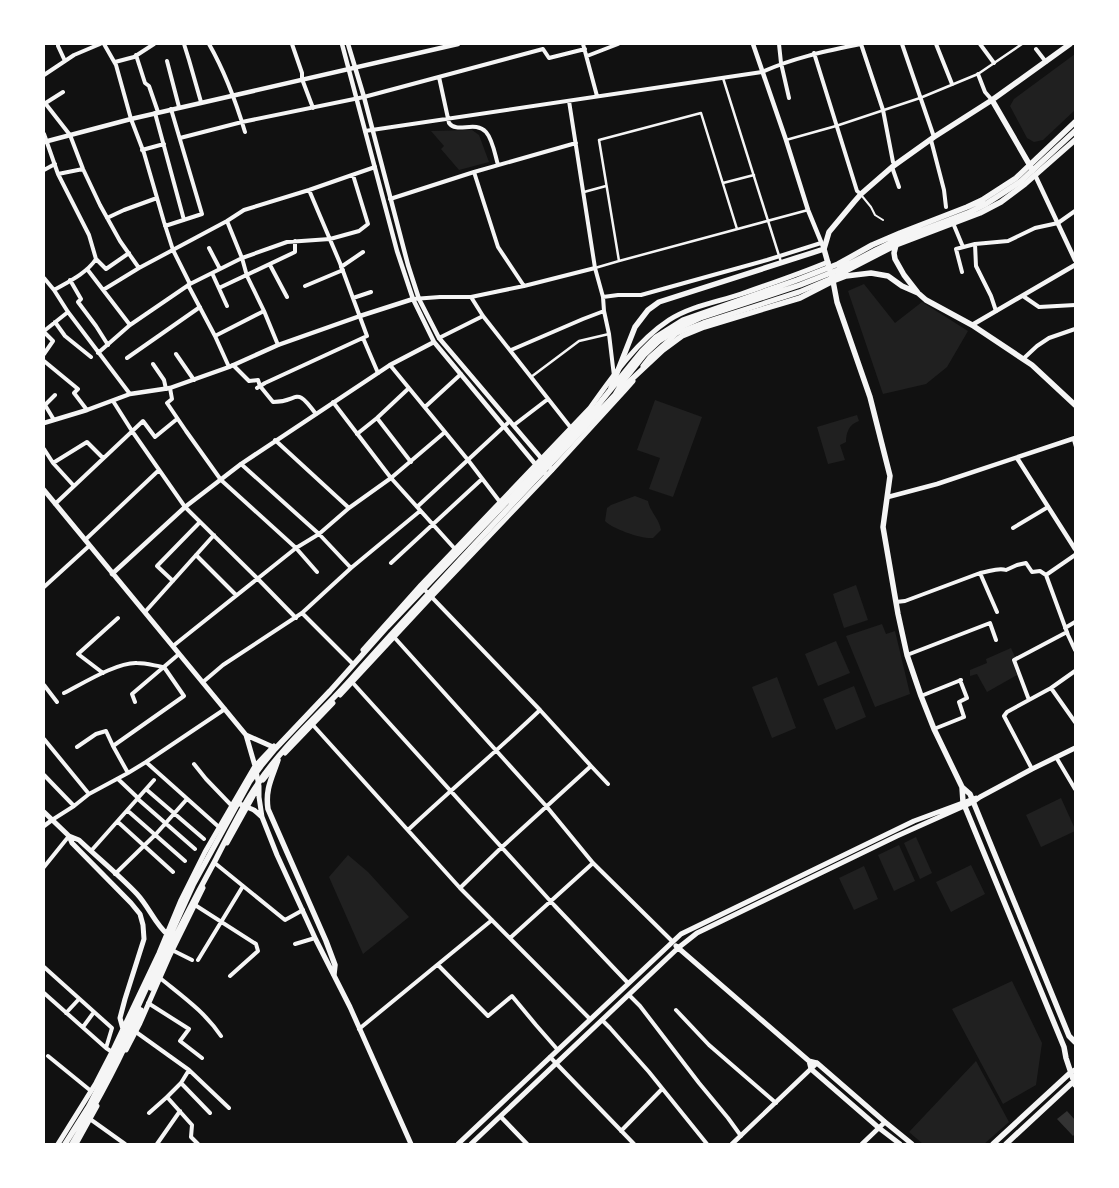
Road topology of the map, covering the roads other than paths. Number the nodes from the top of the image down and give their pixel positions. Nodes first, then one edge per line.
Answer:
1 (58, 44) edge
2 (100, 44) edge
3 (104, 44) edge
4 (154, 44) edge
5 (184, 44) edge
6 (209, 44) edge
7 (292, 44) edge
8 (342, 44) edge
9 (348, 44) edge
10 (456, 44) edge
11 (583, 44) edge
12 (618, 44) edge
13 (752, 44) edge
14 (779, 44) edge
15 (861, 44) edge
16 (902, 44) edge
17 (936, 44) edge
18 (980, 44) edge
19 (1022, 44) edge
20 (1070, 44) edge
21 (585, 49) junction
22 (1036, 49) dead end
23 (814, 53) junction
24 (136, 55) junction
25 (586, 56) junction
26 (65, 61) junction
27 (167, 61) dead end
28 (115, 62) junction
29 (1046, 62) junction
30 (781, 63) junction
31 (994, 63) junction
32 (355, 68) junction
33 (349, 69) junction
34 (762, 72) junction
35 (978, 74) junction
36 (44, 75) edge
37 (439, 77) junction
38 (723, 78) junction
39 (302, 79) junction
40 (952, 84) junction
41 (63, 92) dead end
42 (233, 95) junction
43 (597, 96) junction
44 (364, 97) junction
45 (356, 98) junction
46 (789, 98) dead end
47 (920, 98) junction
48 (992, 100) junction
49 (569, 101) junction
50 (201, 102) junction
51 (44, 104) edge
52 (179, 108) junction
53 (313, 108) junction
54 (171, 109) junction
55 (883, 110) junction
56 (156, 113) junction
57 (448, 118) junction
58 (131, 119) junction
59 (242, 122) junction
60 (1075, 122) edge
61 (836, 126) junction
62 (372, 130) junction
63 (365, 131) junction
64 (1075, 131) edge
65 (246, 132) dead end
66 (44, 134) edge
67 (70, 135) junction
68 (180, 138) junction
69 (932, 138) junction
70 (786, 140) junction
71 (1075, 140) edge
72 (45, 142) edge
73 (576, 143) junction
74 (164, 144) junction
75 (142, 150) junction
76 (55, 164) junction
77 (498, 166) junction
78 (894, 166) junction
79 (374, 167) junction
80 (83, 169) junction
81 (44, 170) edge
82 (474, 172) junction
83 (58, 174) junction
84 (352, 175) junction
85 (754, 175) junction
86 (1035, 175) junction
87 (723, 183) junction
88 (606, 186) junction
89 (899, 187) dead end
90 (309, 190) junction
91 (584, 192) junction
92 (861, 194) junction
93 (156, 198) junction
94 (390, 199) junction
95 (946, 207) dead end
96 (808, 210) junction
97 (1075, 211) edge
98 (107, 218) junction
99 (184, 220) junction
100 (768, 220) junction
101 (883, 220) dead end
102 (227, 222) junction
103 (953, 223) junction
104 (1058, 223) junction
105 (165, 226) junction
106 (737, 229) junction
107 (330, 239) junction
108 (295, 242) junction
109 (821, 243) junction
110 (975, 244) junction
111 (896, 245) junction
112 (963, 247) junction
113 (209, 248) dead end
114 (824, 249) junction
115 (173, 250) junction
116 (363, 252) dead end
117 (129, 254) junction
118 (779, 256) junction
119 (242, 258) junction
120 (96, 259) junction
121 (1075, 260) edge
122 (619, 261) junction
123 (828, 262) junction
124 (781, 263) junction
125 (270, 265) junction
126 (1075, 266) edge
127 (139, 268) junction
128 (342, 268) junction
129 (595, 268) junction
130 (87, 269) junction
131 (220, 269) junction
132 (962, 272) dead end
133 (212, 273) junction
134 (247, 276) junction
135 (44, 278) edge
136 (70, 280) junction
137 (833, 280) junction
138 (189, 284) junction
139 (305, 286) dead end
140 (524, 286) junction
141 (219, 288) junction
142 (54, 290) junction
143 (103, 290) junction
144 (371, 292) dead end
145 (918, 293) junction
146 (1023, 296) junction
147 (287, 297) dead end
148 (471, 297) junction
149 (604, 297) junction
150 (353, 298) junction
151 (413, 299) junction
152 (419, 299) junction
153 (1075, 305) edge
154 (227, 306) dead end
155 (200, 307) junction
156 (264, 311) junction
157 (604, 311) junction
158 (68, 312) junction
159 (996, 312) junction
160 (360, 316) junction
161 (483, 316) junction
162 (55, 322) junction
163 (130, 325) junction
164 (972, 325) junction
165 (1075, 329) edge
166 (44, 331) edge
167 (609, 334) junction
168 (215, 336) junction
169 (363, 338) junction
170 (440, 338) junction
171 (434, 342) junction
172 (108, 345) junction
173 (278, 345) junction
174 (511, 350) junction
175 (98, 353) junction
176 (44, 354) edge
177 (176, 354) dead end
178 (91, 357) dead end
179 (127, 358) dead end
180 (1023, 359) junction
181 (44, 361) edge
182 (153, 364) dead end
183 (390, 365) junction
184 (231, 366) junction
185 (378, 373) junction
186 (461, 374) junction
187 (614, 376) junction
188 (531, 377) junction
189 (194, 380) junction
190 (259, 387) junction
191 (168, 388) junction
192 (409, 388) junction
193 (613, 393) junction
194 (130, 394) junction
195 (56, 395) dead end
196 (548, 399) junction
197 (113, 401) junction
198 (333, 402) junction
199 (1075, 405) edge
200 (425, 407) junction
201 (87, 410) junction
202 (316, 414) junction
203 (377, 418) junction
204 (177, 419) junction
205 (54, 420) junction
206 (44, 423) edge
207 (512, 423) junction
208 (504, 427) junction
209 (571, 428) junction
210 (132, 431) junction
211 (445, 432) junction
212 (357, 434) junction
213 (1074, 438) edge
214 (275, 440) junction
215 (1075, 447) edge
216 (44, 449) edge
217 (102, 458) junction
218 (1017, 458) junction
219 (542, 459) junction
220 (468, 460) junction
221 (411, 462) junction
222 (53, 463) junction
223 (241, 464) junction
224 (536, 465) junction
225 (159, 470) junction
226 (552, 470) junction
227 (547, 476) junction
228 (391, 478) junction
229 (482, 479) junction
230 (221, 480) junction
231 (74, 486) junction
232 (44, 490) edge
233 (888, 497) junction
234 (500, 502) junction
235 (55, 504) junction
236 (185, 507) junction
237 (1048, 507) junction
238 (349, 508) junction
239 (418, 509) junction
240 (200, 522) junction
241 (433, 525) junction
242 (1014, 528) dead end
243 (319, 534) junction
244 (214, 535) junction
245 (85, 540) junction
246 (89, 546) junction
247 (296, 548) junction
248 (455, 549) junction
249 (1075, 549) edge
250 (196, 555) junction
251 (1075, 555) edge
252 (391, 562) dead end
253 (351, 568) junction
254 (317, 572) dead end
255 (980, 573) junction
256 (112, 574) junction
257 (1046, 575) junction
258 (258, 578) junction
259 (173, 581) junction
260 (420, 585) junction
261 (44, 587) edge
262 (236, 595) junction
263 (432, 596) junction
264 (896, 602) junction
265 (145, 612) junction
266 (997, 612) dead end
267 (302, 613) junction
268 (118, 618) dead end
269 (296, 618) junction
270 (1075, 622) edge
271 (1066, 630) junction
272 (394, 637) junction
273 (996, 640) dead end
274 (173, 646) junction
275 (1075, 650) edge
276 (179, 654) junction
277 (907, 655) junction
278 (352, 663) junction
279 (164, 668) junction
280 (1075, 671) edge
281 (103, 673) junction
282 (203, 682) junction
283 (352, 682) junction
284 (44, 686) edge
285 (1051, 688) junction
286 (64, 693) dead end
287 (921, 696) junction
288 (1028, 700) junction
289 (57, 702) dead end
290 (135, 702) dead end
291 (225, 709) junction
292 (540, 710) junction
293 (1075, 722) edge
294 (312, 724) junction
295 (934, 729) junction
296 (246, 735) junction
297 (44, 738) edge
298 (113, 746) junction
299 (77, 747) dead end
300 (273, 747) junction
301 (1075, 748) edge
302 (496, 752) junction
303 (280, 755) junction
304 (1056, 757) junction
305 (146, 762) junction
306 (194, 764) dead end
307 (255, 766) junction
308 (591, 766) junction
309 (1032, 769) junction
310 (128, 773) junction
311 (44, 774) edge
312 (118, 779) junction
313 (154, 780) dead end
314 (608, 784) dead end
315 (259, 786) junction
316 (962, 787) junction
317 (1075, 789) edge
318 (147, 790) dead end
319 (450, 791) junction
320 (89, 794) junction
321 (138, 799) junction
322 (187, 799) junction
323 (972, 800) junction
324 (233, 804) junction
325 (964, 804) junction
326 (74, 806) junction
327 (247, 807) junction
328 (547, 807) junction
329 (128, 811) dead end
330 (44, 812) edge
331 (175, 813) junction
332 (262, 817) junction
333 (52, 820) junction
334 (118, 822) dead end
335 (166, 823) junction
336 (44, 826) edge
337 (220, 828) junction
338 (408, 830) junction
339 (156, 834) junction
340 (69, 836) junction
341 (204, 839) dead end
342 (145, 846) junction
343 (502, 847) junction
344 (195, 849) dead end
345 (91, 851) junction
346 (185, 860) dead end
347 (593, 863) junction
348 (216, 864) junction
349 (44, 867) edge
350 (173, 872) dead end
351 (115, 874) junction
352 (243, 886) junction
353 (460, 888) junction
354 (551, 902) junction
355 (195, 905) junction
356 (302, 910) junction
357 (492, 920) junction
358 (221, 922) junction
359 (167, 935) junction
360 (315, 938) junction
361 (510, 938) junction
362 (177, 941) junction
363 (672, 942) junction
364 (295, 944) dead end
365 (678, 948) junction
366 (172, 950) junction
367 (192, 960) dead end
368 (198, 960) dead end
369 (438, 965) junction
370 (46, 969) edge
371 (334, 974) junction
372 (44, 976) edge
373 (230, 976) dead end
374 (160, 978) junction
375 (628, 983) junction
376 (44, 993) edge
377 (629, 995) junction
378 (79, 999) junction
379 (148, 1003) junction
380 (676, 1010) dead end
381 (94, 1012) junction
382 (66, 1013) junction
383 (590, 1019) junction
384 (602, 1020) junction
385 (83, 1027) junction
386 (359, 1029) junction
387 (136, 1032) junction
388 (125, 1035) junction
389 (221, 1036) dead end
390 (1075, 1042) edge
391 (106, 1048) junction
392 (557, 1049) junction
393 (112, 1052) junction
394 (48, 1056) dead end
395 (550, 1057) junction
396 (202, 1058) dead end
397 (809, 1061) junction
398 (817, 1062) junction
399 (556, 1064) junction
400 (811, 1069) junction
401 (189, 1070) junction
402 (1073, 1071) edge
403 (1075, 1082) edge
404 (181, 1083) junction
405 (662, 1089) junction
406 (91, 1091) junction
407 (167, 1097) junction
408 (776, 1103) junction
409 (229, 1108) dead end
410 (180, 1112) junction
411 (149, 1113) dead end
412 (210, 1114) dead end
413 (501, 1117) junction
414 (90, 1119) junction
415 (885, 1122) junction
416 (879, 1128) junction
417 (621, 1130) junction
418 (741, 1136) junction
419 (58, 1144) edge
420 (65, 1144) edge
421 (72, 1144) edge
422 (76, 1144) edge
423 (126, 1144) edge
424 (157, 1144) edge
425 (198, 1144) edge
426 (411, 1144) edge
427 (458, 1144) edge
428 (471, 1144) edge
429 (527, 1144) edge
430 (634, 1144) edge
431 (707, 1144) edge
432 (732, 1144) edge
433 (862, 1144) edge
434 (900, 1144) edge
435 (912, 1144) edge
436 (993, 1144) edge
437 (1006, 1144) edge

1 - 26 street
2 - 26 street
3 - 28 street
4 - 24 street
5 - 50 street
6 - 42 street
7 - 39 street
8 - 33 street
9 - 32 street
10 - 32 street
11 - 21 street
12 - 25 street
13 - 34 street
14 - 30 street
15 - 23 street
15 - 55 street
16 - 47 street
17 - 40 street
18 - 31 street
19 - 31 street
20 - 29 main road
21 - 25 street
21 - 37 street
22 - 29 street
23 - 30 street
23 - 61 street
24 - 28 street
24 - 56 street
25 - 43 street
26 - 36 street
27 - 52 street
28 - 58 street
29 - 48 main road
30 - 34 street
30 - 46 street
31 - 35 street
32 - 33 street
32 - 44 street
33 - 39 street
33 - 45 street
34 - 38 street
34 - 70 street
35 - 40 street
35 - 48 street
37 - 44 street
37 - 57 street
38 - 43 street
38 - 85 street
39 - 42 street
39 - 53 street
40 - 47 street
41 - 51 street
42 - 50 street
42 - 59 street
43 - 49 street
44 - 45 street
44 - 62 street
45 - 53 street
45 - 63 street
47 - 55 street
47 - 69 street
48 - 69 main road
48 - 86 main road
49 - 57 street
49 - 73 street
50 - 52 street
51 - 67 street
52 - 54 street
53 - 59 street
54 - 56 street
54 - 68 street
55 - 61 street
55 - 78 street
56 - 58 street
56 - 74 street
57 - 62 street
57 - 77 street
58 - 67 street
58 - 75 street
59 - 65 street
59 - 68 street
60 - 193 main road
61 - 70 street
61 - 92 street
62 - 63 street
62 - 94 street
63 - 79 street
64 - 193 main road
66 - 72 street
67 - 72 street
67 - 80 street
68 - 99 street
69 - 78 main road
69 - 95 street
70 - 96 street
71 - 86 main road
72 - 76 street
73 - 77 street
73 - 91 street
74 - 75 street
74 - 99 street
75 - 93 street
76 - 81 street
76 - 83 street
77 - 82 street
78 - 89 street
78 - 92 main road
79 - 84 street
79 - 151 street
80 - 83 street
80 - 98 street
82 - 94 street
82 - 140 street
83 - 120 street
84 - 90 street
84 - 107 street
85 - 87 street
85 - 100 street
86 - 103 main road
86 - 104 street
87 - 88 street
87 - 106 street
88 - 91 street
88 - 122 street
90 - 102 street
90 - 107 street
91 - 129 street
92 - 101 lane
92 - 114 main road
93 - 98 street
93 - 105 street
94 - 152 street
96 - 100 street
96 - 109 street
97 - 104 street
98 - 117 street
99 - 105 street
100 - 106 street
100 - 118 street
102 - 115 street
102 - 119 street
103 - 111 main road
103 - 112 street
104 - 110 street
104 - 121 street
105 - 115 street
106 - 122 street
107 - 108 street
107 - 128 street
108 - 119 street
108 - 125 street
109 - 114 street
109 - 118 street
110 - 112 street
110 - 159 street
111 - 137 main road
111 - 145 main road
112 - 132 street
113 - 131 street
114 - 123 main road
114 - 124 main road
115 - 127 street
115 - 138 street
116 - 128 street
117 - 120 street
117 - 127 street
118 - 124 street
118 - 149 street
119 - 131 street
119 - 134 street
120 - 130 street
122 - 129 street
123 - 137 main road
123 - 187 main road
124 - 193 main road
125 - 134 street
125 - 147 street
126 - 146 street
127 - 143 street
128 - 139 street
128 - 150 street
129 - 140 street
129 - 149 street
130 - 136 street
130 - 143 street
131 - 133 street
133 - 138 street
133 - 141 street
134 - 141 street
134 - 156 street
135 - 142 street
136 - 142 street
136 - 172 street
137 - 145 main road
137 - 193 main road
137 - 226 main road
137 - 233 main road
138 - 155 street
138 - 163 street
140 - 148 street
141 - 154 street
142 - 158 street
143 - 163 street
144 - 150 street
145 - 164 main road
146 - 153 street
146 - 159 street
148 - 152 street
148 - 161 street
149 - 157 street
150 - 160 street
151 - 152 street
151 - 160 street
151 - 171 street
152 - 170 street
155 - 168 street
155 - 179 street
156 - 168 street
156 - 173 street
157 - 167 street
157 - 174 street
158 - 162 street
158 - 175 street
159 - 164 street
160 - 169 street
160 - 173 street
161 - 170 street
161 - 174 street
162 - 166 street
162 - 178 street
163 - 172 street
164 - 180 main road
165 - 180 street
166 - 176 street
167 - 187 street
167 - 188 street
168 - 184 street
169 - 185 street
169 - 190 street
170 - 207 street
171 - 183 street
171 - 186 street
172 - 175 street
173 - 184 street
174 - 188 street
175 - 194 street
177 - 189 street
180 - 199 main road
181 - 201 street
182 - 191 street
183 - 185 street
183 - 192 street
184 - 189 street
184 - 190 street
185 - 198 street
186 - 200 street
186 - 208 street
187 - 209 main road
188 - 196 street
189 - 191 street
190 - 202 street
191 - 194 street
191 - 204 street
192 - 200 street
192 - 203 street
193 - 303 main road
193 - 388 main road
194 - 197 street
195 - 205 street
196 - 207 street
196 - 209 street
197 - 201 street
197 - 210 street
198 - 202 street
198 - 212 street
200 - 211 street
201 - 205 street
202 - 214 street
203 - 212 street
203 - 221 street
204 - 210 street
204 - 230 street
205 - 206 street
207 - 208 street
207 - 219 street
208 - 220 street
208 - 224 street
209 - 219 main road
210 - 217 street
210 - 225 street
211 - 220 street
211 - 221 street
212 - 228 street
213 - 215 lane
213 - 218 street
214 - 223 street
214 - 238 street
216 - 222 street
217 - 222 street
217 - 231 street
218 - 233 street
218 - 237 street
219 - 224 main road
219 - 226 street
220 - 229 street
220 - 239 street
221 - 228 street
222 - 231 street
223 - 230 street
223 - 243 street
224 - 227 street
224 - 234 main road
225 - 236 street
225 - 245 street
226 - 227 main road
227 - 263 main road
228 - 238 street
228 - 239 street
229 - 234 street
229 - 241 street
230 - 236 street
230 - 247 street
231 - 235 street
232 - 235 main road
233 - 264 main road
234 - 248 main road
235 - 245 main road
236 - 240 street
236 - 256 street
237 - 242 street
237 - 249 street
238 - 243 street
239 - 241 street
239 - 253 street
240 - 244 street
240 - 259 street
241 - 248 street
241 - 252 street
243 - 247 street
243 - 253 street
244 - 250 street
244 - 258 street
245 - 246 main road
246 - 256 main road
246 - 261 street
247 - 254 street
247 - 258 street
248 - 260 main road
250 - 259 street
250 - 262 street
251 - 257 street
253 - 267 street
255 - 257 street
255 - 264 street
255 - 266 street
256 - 265 main road
257 - 271 street
258 - 262 street
258 - 269 street
259 - 265 street
260 - 263 street
260 - 278 main road
262 - 274 street
263 - 272 main road
263 - 292 street
264 - 277 main road
265 - 274 main road
267 - 269 street
267 - 278 street
268 - 281 street
269 - 282 street
270 - 271 street
271 - 275 street
271 - 288 street
272 - 283 main road
272 - 302 street
273 - 277 street
274 - 276 main road
276 - 279 street
276 - 282 main road
277 - 287 main road
278 - 300 main road
279 - 281 street
279 - 290 street
279 - 298 street
280 - 285 street
281 - 286 street
282 - 291 main road
283 - 294 main road
283 - 319 street
284 - 289 street
285 - 288 street
285 - 293 street
287 - 295 main road
287 - 295 street
288 - 309 street
291 - 296 main road
291 - 305 street
292 - 302 street
292 - 308 street
294 - 315 main road
294 - 338 street
295 - 316 main road
296 - 300 main road
296 - 307 main road
297 - 320 street
298 - 299 street
298 - 310 street
300 - 307 main road
301 - 304 main road
302 - 319 street
302 - 328 street
303 - 371 main road
303 - 421 main road
304 - 309 main road
304 - 317 street
305 - 310 street
305 - 322 street
306 - 324 street
307 - 315 main road
307 - 324 main road
308 - 314 street
308 - 328 street
309 - 323 main road
310 - 312 street
311 - 326 street
312 - 320 street
312 - 321 street
313 - 321 street
315 - 327 main road
315 - 332 main road
316 - 323 main road
316 - 325 main road
318 - 331 street
319 - 338 street
319 - 343 street
320 - 326 street
321 - 335 street
321 - 345 street
322 - 331 street
322 - 337 street
323 - 325 main road
323 - 390 main road
324 - 327 main road
324 - 337 main road
325 - 363 main road
325 - 365 main road
325 - 402 main road
326 - 333 street
327 - 332 main road
327 - 348 main road
328 - 343 street
328 - 347 street
329 - 339 street
330 - 333 main road
331 - 335 street
331 - 341 street
332 - 356 main road
333 - 336 street
333 - 340 main road
334 - 342 street
335 - 339 street
335 - 344 street
337 - 359 main road
338 - 353 street
339 - 342 street
339 - 346 street
340 - 345 main road
340 - 349 street
340 - 388 main road
342 - 350 street
342 - 351 street
343 - 353 street
343 - 354 street
345 - 351 main road
347 - 354 street
347 - 363 street
348 - 352 street
348 - 355 main road
351 - 359 main road
352 - 356 street
352 - 358 street
353 - 357 street
354 - 361 street
354 - 375 street
355 - 358 street
355 - 362 main road
356 - 360 main road
357 - 361 street
357 - 369 street
358 - 368 street
358 - 373 street
359 - 362 main road
359 - 393 main road
360 - 364 street
360 - 371 main road
361 - 383 street
362 - 366 main road
363 - 365 main road
363 - 375 main road
365 - 377 main road
365 - 397 main road
366 - 367 street
366 - 374 main road
369 - 386 street
369 - 392 street
370 - 372 street
370 - 378 street
371 - 386 main road
374 - 379 main road
374 - 389 street
375 - 383 main road
376 - 382 street
377 - 384 main road
377 - 418 street
378 - 381 street
378 - 382 street
379 - 387 main road
379 - 396 street
380 - 408 street
381 - 385 street
381 - 391 street
382 - 385 street
383 - 392 main road
384 - 399 main road
384 - 405 street
385 - 391 street
386 - 426 main road
387 - 401 street
387 - 414 main road
388 - 420 main road
391 - 393 street
392 - 395 main road
393 - 406 main road
394 - 406 street
395 - 399 street
395 - 427 main road
397 - 398 main road
397 - 400 main road
398 - 400 street
398 - 415 main road
399 - 413 main road
399 - 417 street
400 - 408 street
400 - 416 main road
401 - 404 street
401 - 409 street
402 - 403 main road
402 - 436 main road
403 - 437 main road
404 - 407 street
404 - 412 street
405 - 417 street
405 - 431 street
406 - 419 main road
407 - 410 street
407 - 411 street
408 - 418 street
410 - 424 street
410 - 425 street
413 - 428 main road
413 - 429 street
414 - 422 main road
414 - 423 street
415 - 416 street
415 - 435 main road
416 - 433 street
416 - 434 main road
417 - 430 street
418 - 432 street

